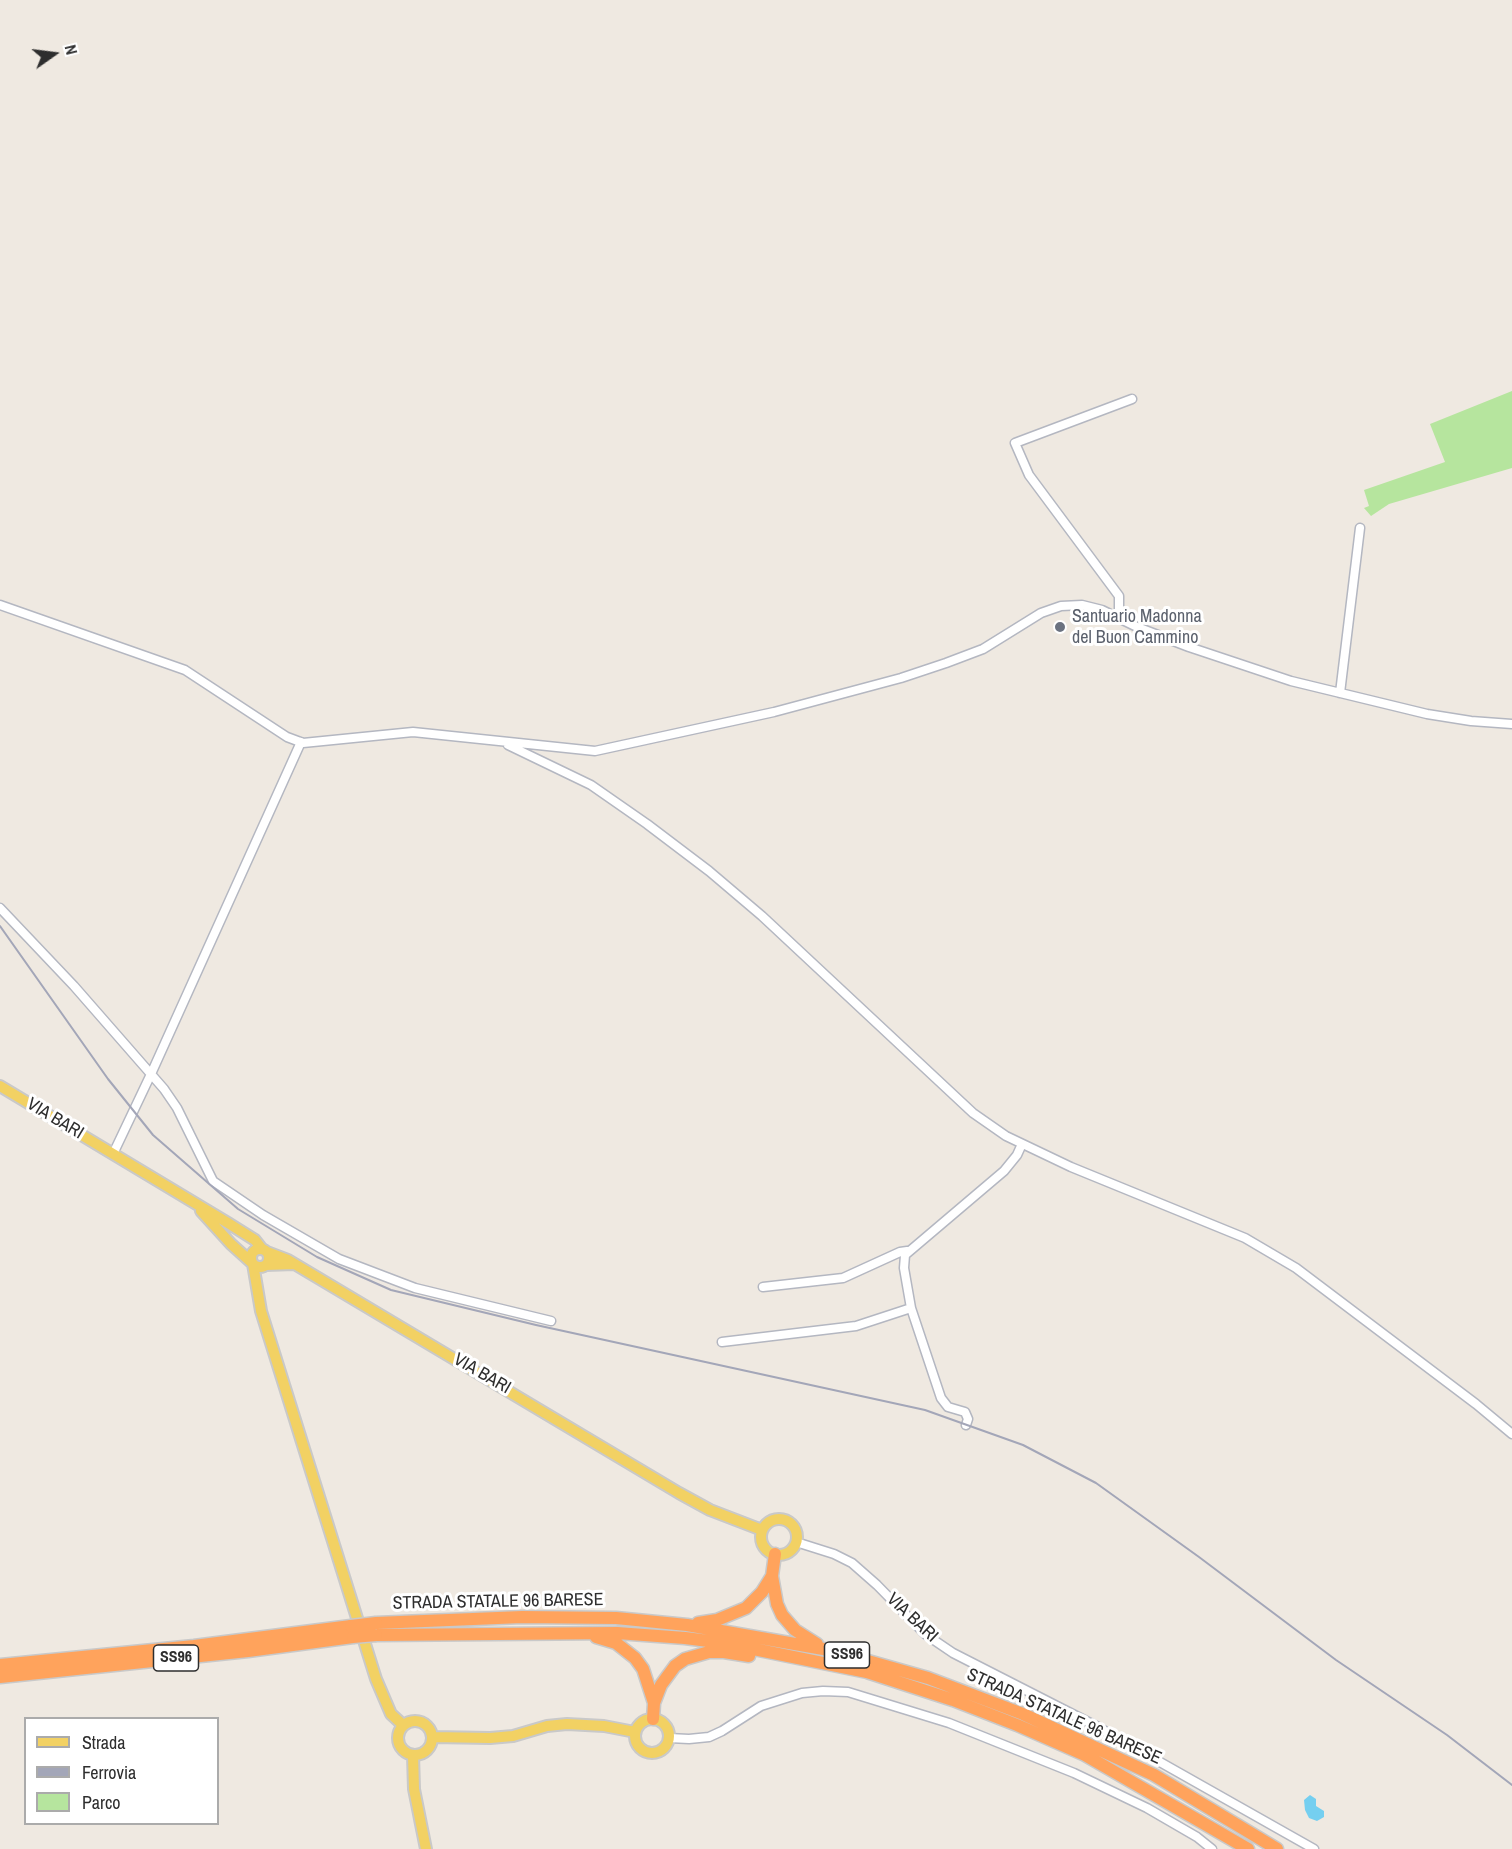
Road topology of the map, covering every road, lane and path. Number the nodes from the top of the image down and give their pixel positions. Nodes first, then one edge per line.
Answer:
1 (1132, 399) dead end
2 (1360, 528) dead end
3 (0, 605) edge
4 (1119, 618) junction
5 (1340, 693) junction
6 (1512, 724) edge
7 (301, 742) junction
8 (503, 743) junction
9 (0, 908) edge
10 (151, 1074) junction
11 (0, 1086) edge
12 (1022, 1144) junction
13 (113, 1154) junction
14 (195, 1204) junction
15 (264, 1251) junction
16 (907, 1251) junction
17 (294, 1264) junction
18 (258, 1265) junction
19 (763, 1287) dead end
20 (911, 1308) junction
21 (551, 1321) dead end
22 (722, 1342) dead end
23 (966, 1425) dead end
24 (1512, 1434) edge
25 (762, 1530) junction
26 (796, 1542) junction
27 (775, 1554) junction
28 (772, 1576) junction
29 (687, 1625) junction
30 (376, 1629) junction
31 (352, 1632) junction
32 (565, 1633) junction
33 (829, 1650) junction
34 (823, 1662) junction
35 (0, 1665) edge
36 (0, 1677) edge
37 (654, 1704) junction
38 (653, 1719) junction
39 (403, 1725) junction
40 (635, 1732) junction
41 (433, 1737) junction
42 (669, 1738) junction
43 (413, 1755) junction
44 (426, 1849) edge
45 (1212, 1849) edge
46 (1248, 1849) edge
47 (1277, 1849) edge
48 (1314, 1849) edge

1 - 4 street
2 - 5 street
3 - 7 street
4 - 5 street
4 - 8 street
5 - 6 street
7 - 8 street
7 - 10 street
8 - 12 street
9 - 10 street
10 - 13 street
10 - 21 street
11 - 13 main road, VIA BARI
12 - 16 street
12 - 24 street
13 - 14 main road, VIA BARI
14 - 15 main road, VIA BARI
14 - 18 main road
15 - 17 main road, VIA BARI
15 - 18 main road
15 - 18 main road
16 - 19 street
16 - 20 street
17 - 18 main road
17 - 25 main road, VIA BARI
18 - 39 main road
20 - 22 street
20 - 23 street
25 - 26 main road
25 - 27 main road
26 - 27 main road
26 - 48 street, VIA BARI
27 - 28 highway
28 - 29 highway
28 - 33 highway
29 - 30 highway, STRADA STATALE 96 BARESE / SS96
29 - 33 highway, STRADA STATALE 96 BARESE / SS96
30 - 31 highway, STRADA STATALE 96 BARESE / SS96, bridge
30 - 32 highway, STRADA STATALE 96 BARESE / SS96
31 - 35 highway, STRADA STATALE 96 BARESE / SS96
31 - 36 highway, STRADA STATALE 96 BARESE / SS96
32 - 34 highway, STRADA STATALE 96 BARESE / SS96
32 - 37 highway
33 - 47 highway, STRADA STATALE 96 BARESE / SS96
34 - 37 highway
34 - 46 highway, STRADA STATALE 96 BARESE / SS96
37 - 38 highway
38 - 40 main road
38 - 42 main road
39 - 41 main road
39 - 43 main road
40 - 41 main road
40 - 42 main road
41 - 43 main road
42 - 45 street
43 - 44 main road

